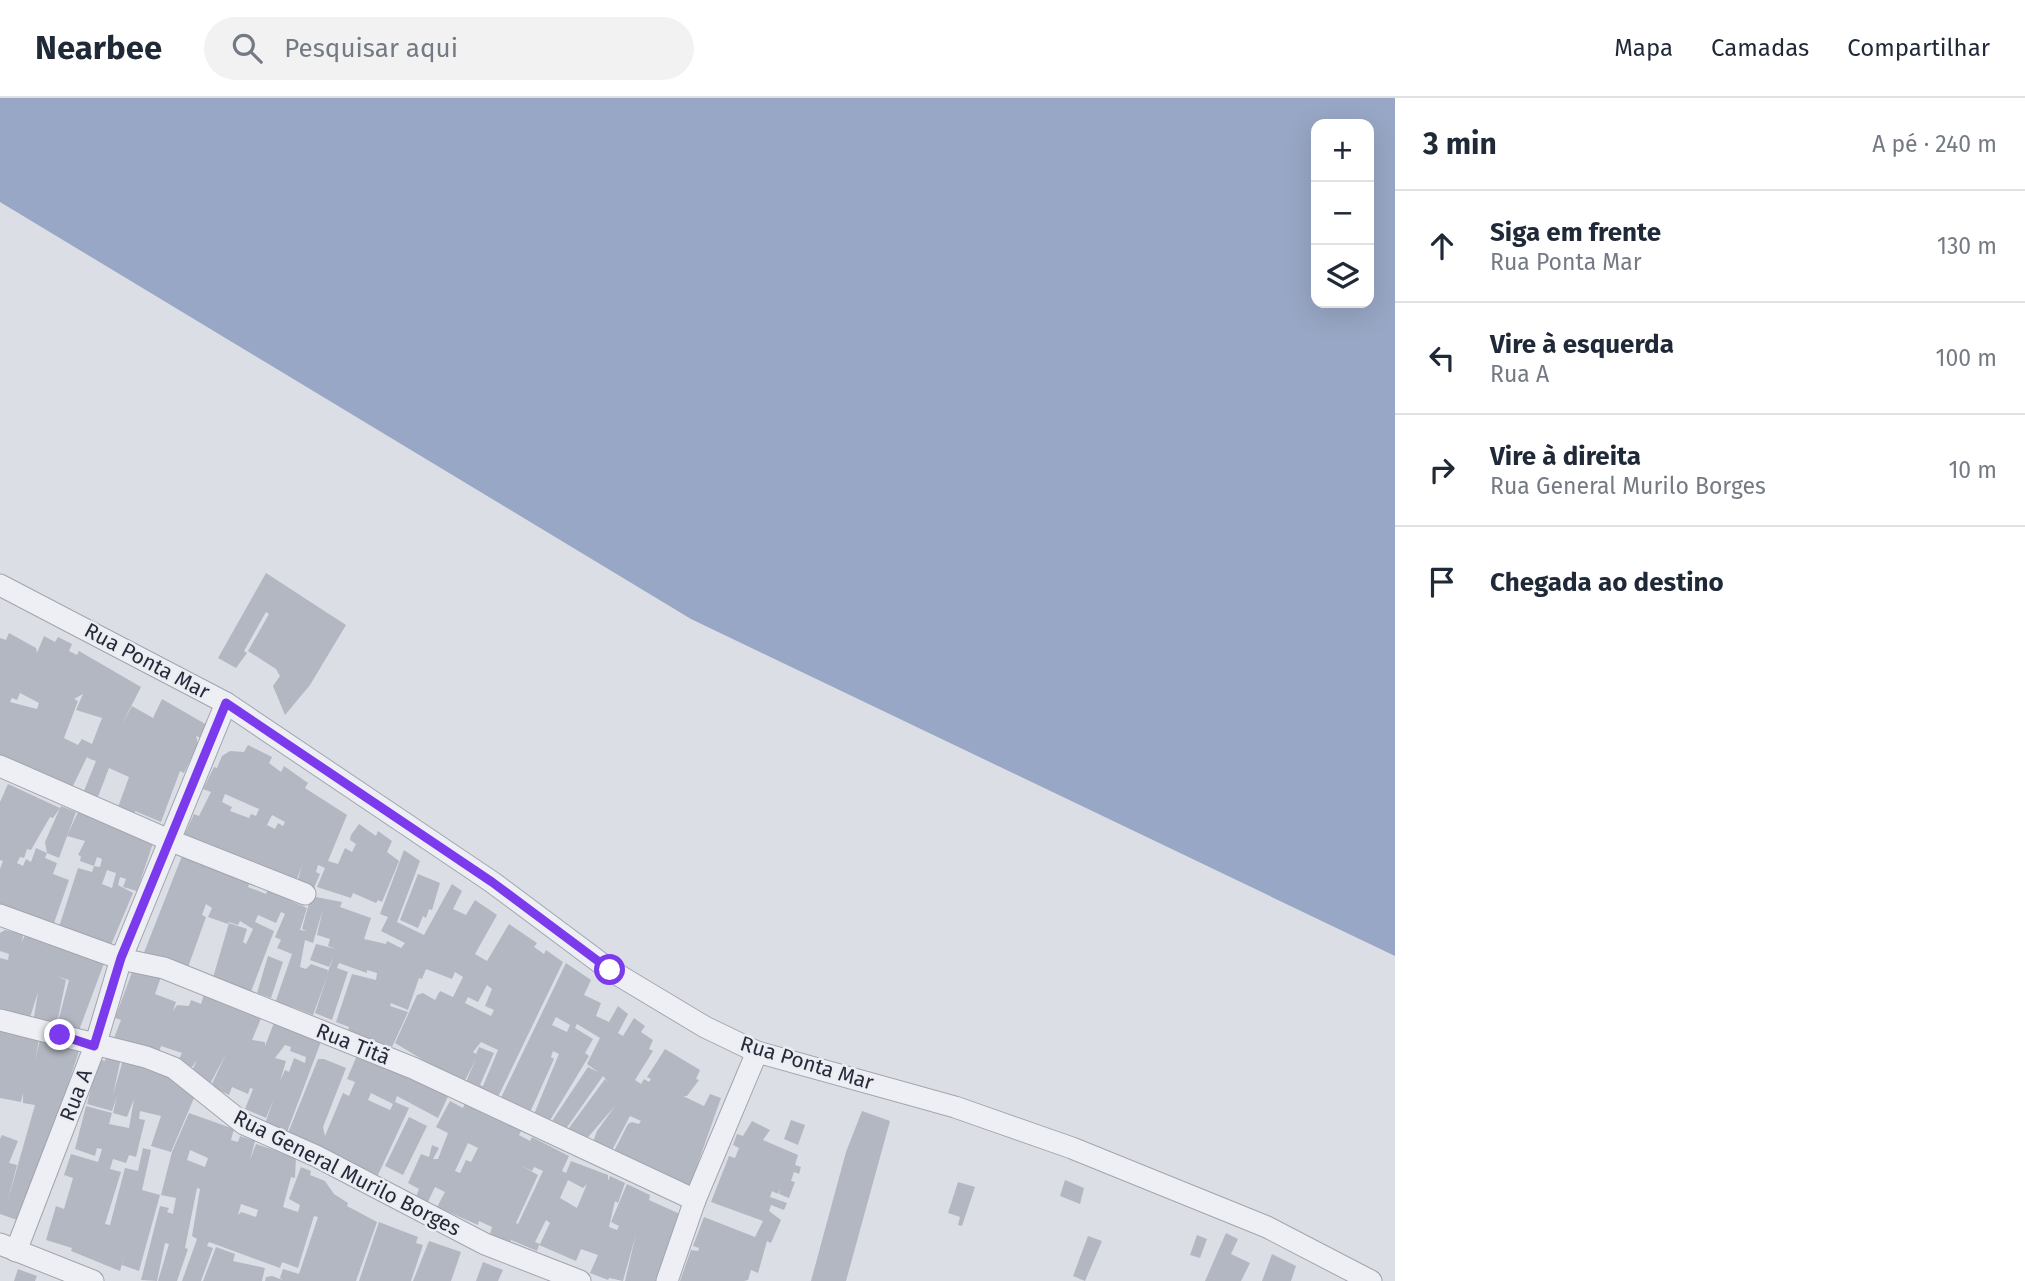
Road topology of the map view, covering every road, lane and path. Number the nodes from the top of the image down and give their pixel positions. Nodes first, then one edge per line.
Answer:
1 (0, 585) edge
2 (226, 703) junction
3 (0, 766) edge
4 (169, 840) junction
5 (305, 894) dead end
6 (0, 915) edge
7 (121, 958) junction
8 (0, 1020) edge
9 (94, 1046) junction
10 (757, 1052) junction
11 (695, 1200) junction
12 (8, 1248) edge
13 (93, 1281) edge
14 (580, 1281) edge
15 (667, 1281) edge
16 (1371, 1281) edge

1 - 2 street, Rua Ponta Mar
2 - 4 street, Rua A
2 - 10 street, Rua Ponta Mar
3 - 4 street
4 - 5 street
4 - 7 street, Rua A
6 - 7 street, Rua Titã
7 - 9 street, Rua A
7 - 11 street, Rua Titã
8 - 9 street, Rua General Murilo Borges
9 - 12 street, Rua A
9 - 14 street, Rua General Murilo Borges
10 - 11 street
10 - 16 street, Rua Ponta Mar
11 - 15 street
12 - 13 street

